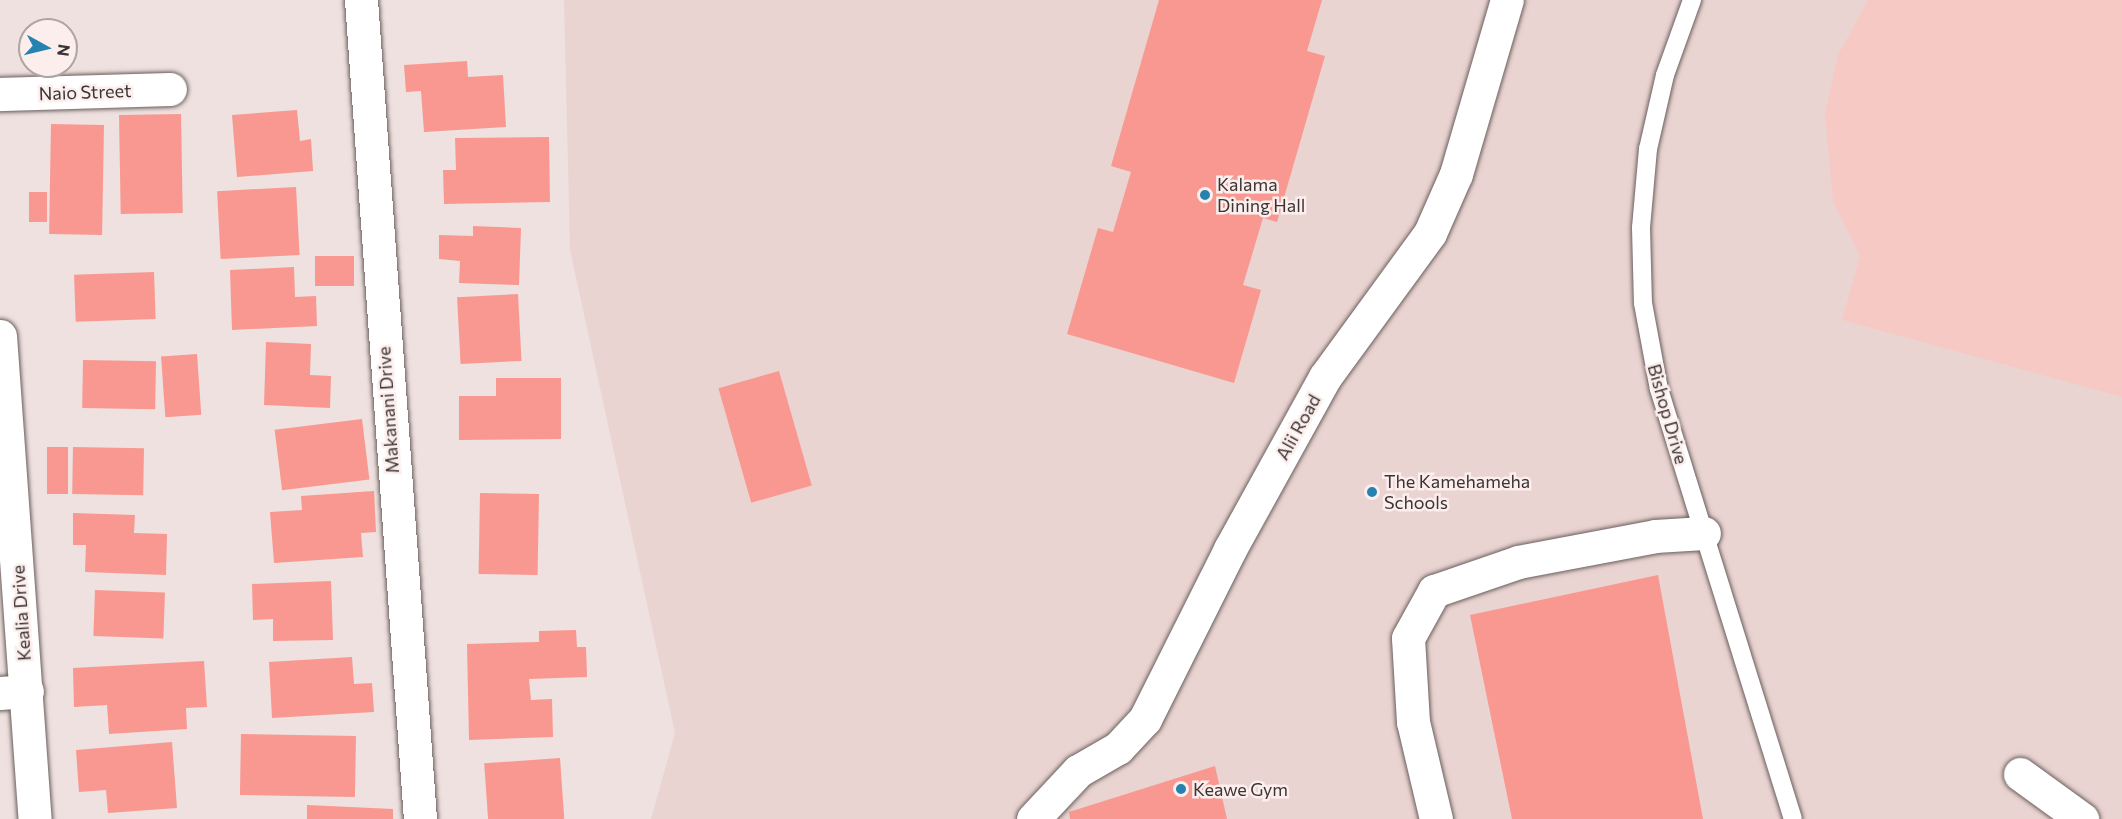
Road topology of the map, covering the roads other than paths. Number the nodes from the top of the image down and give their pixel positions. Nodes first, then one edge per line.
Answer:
1 (361, 0) edge
2 (1507, 0) edge
3 (1692, 0) edge
4 (170, 89) dead end
5 (0, 94) edge
6 (0, 336) edge
7 (1704, 533) junction
8 (14, 692) edge
9 (2020, 774) dead end
10 (35, 819) edge
11 (420, 819) edge
12 (1033, 819) edge
13 (1436, 819) edge
14 (1793, 819) edge
15 (2082, 819) edge

1 - 11 street, Makanani Drive
2 - 12 street, Alii Road
3 - 7 lane, Bishop Drive
4 - 5 street, Naio Street
6 - 8 street, Kealia Drive
7 - 13 street
7 - 14 lane, Bishop Drive
8 - 10 street, Kealia Drive
9 - 15 street

